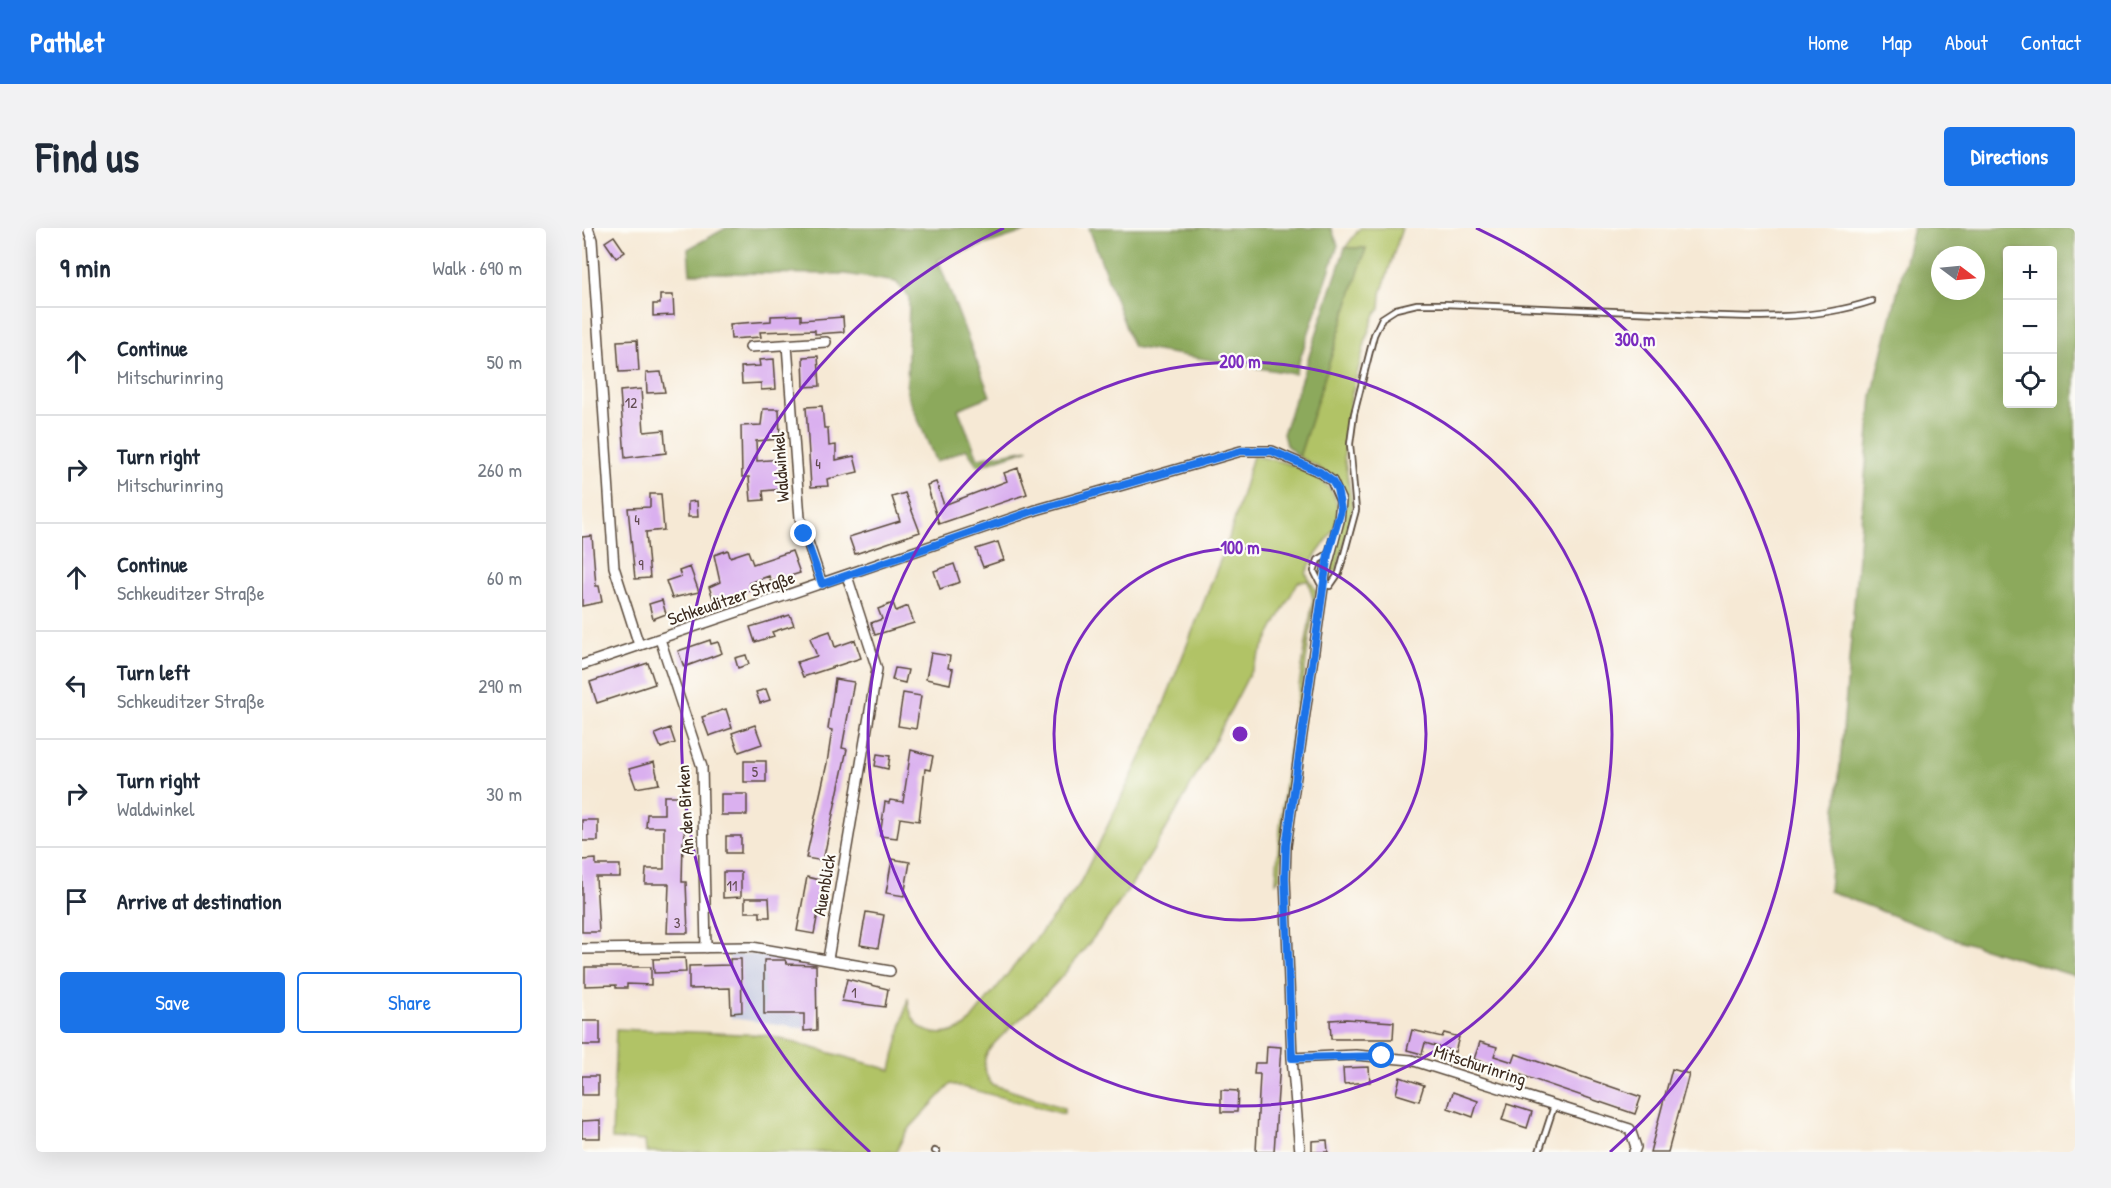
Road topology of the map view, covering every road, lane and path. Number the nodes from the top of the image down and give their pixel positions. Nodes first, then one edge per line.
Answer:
1 (588, 228) edge
2 (1872, 301) dead end
3 (826, 342) dead end
4 (787, 345) junction
5 (750, 347) dead end
6 (846, 576) junction
7 (822, 584) junction
8 (1325, 586) junction
9 (660, 639) junction
10 (639, 645) junction
11 (582, 665) edge
12 (706, 948) junction
13 (582, 949) edge
14 (828, 959) junction
15 (890, 971) dead end
16 (1292, 1058) junction
17 (1554, 1106) junction
18 (1300, 1152) edge
19 (1539, 1152) edge
20 (1634, 1152) edge

1 - 10 street
2 - 8 lane
3 - 4 street
4 - 5 street
4 - 7 street, Waldwinkel
6 - 7 street, Schkeuditzer Straße
6 - 8 street, Schkeuditzer Straße
6 - 14 street, Auenblick
7 - 9 street, Schkeuditzer Straße
8 - 16 street
9 - 10 street, Schkeuditzer Straße
9 - 12 street, An den Birken
10 - 11 street, Schkeuditzer Straße
12 - 13 street
12 - 14 street
14 - 15 street
16 - 17 street, Mitschurinring
16 - 18 street
17 - 19 lane
17 - 20 street, Mitschurinring

